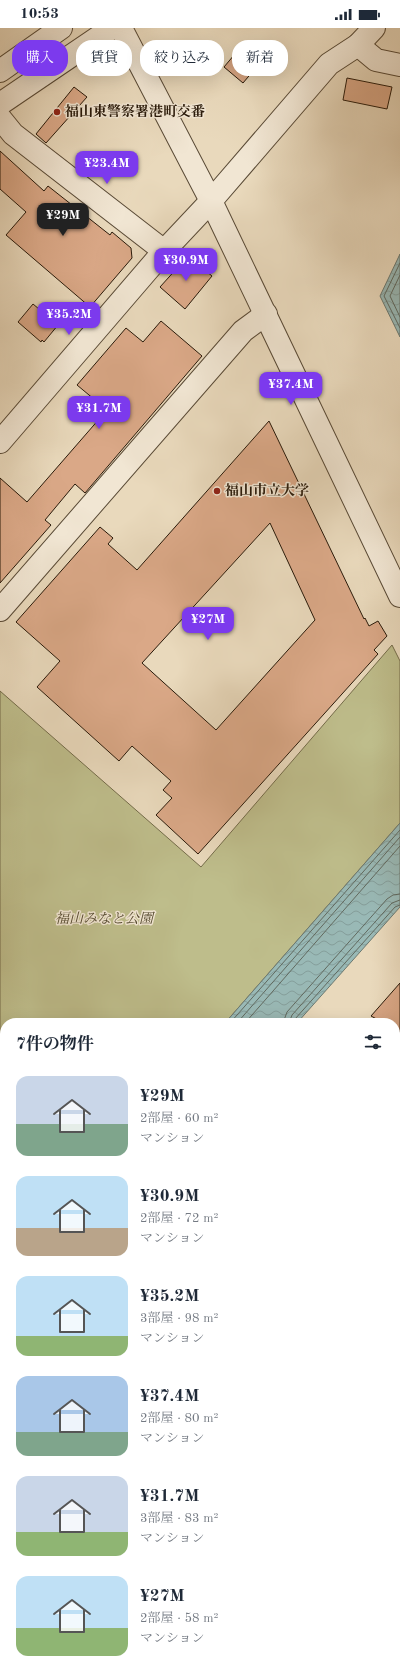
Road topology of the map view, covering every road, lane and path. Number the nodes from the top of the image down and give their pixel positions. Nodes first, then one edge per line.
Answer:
1 (61, 28) edge
2 (112, 28) edge
3 (121, 28) edge
4 (374, 28) edge
5 (358, 45) junction
6 (400, 65) edge
7 (0, 71) edge
8 (0, 104) edge
9 (0, 118) edge
10 (211, 201) junction
11 (164, 251) junction
12 (266, 314) junction
13 (0, 442) edge
14 (400, 596) edge
15 (0, 610) edge

1 - 7 street
2 - 8 street
3 - 10 street
4 - 5 street
5 - 6 street
5 - 10 street
9 - 11 street
10 - 11 street
10 - 12 street
11 - 13 street
12 - 14 street
12 - 15 street

